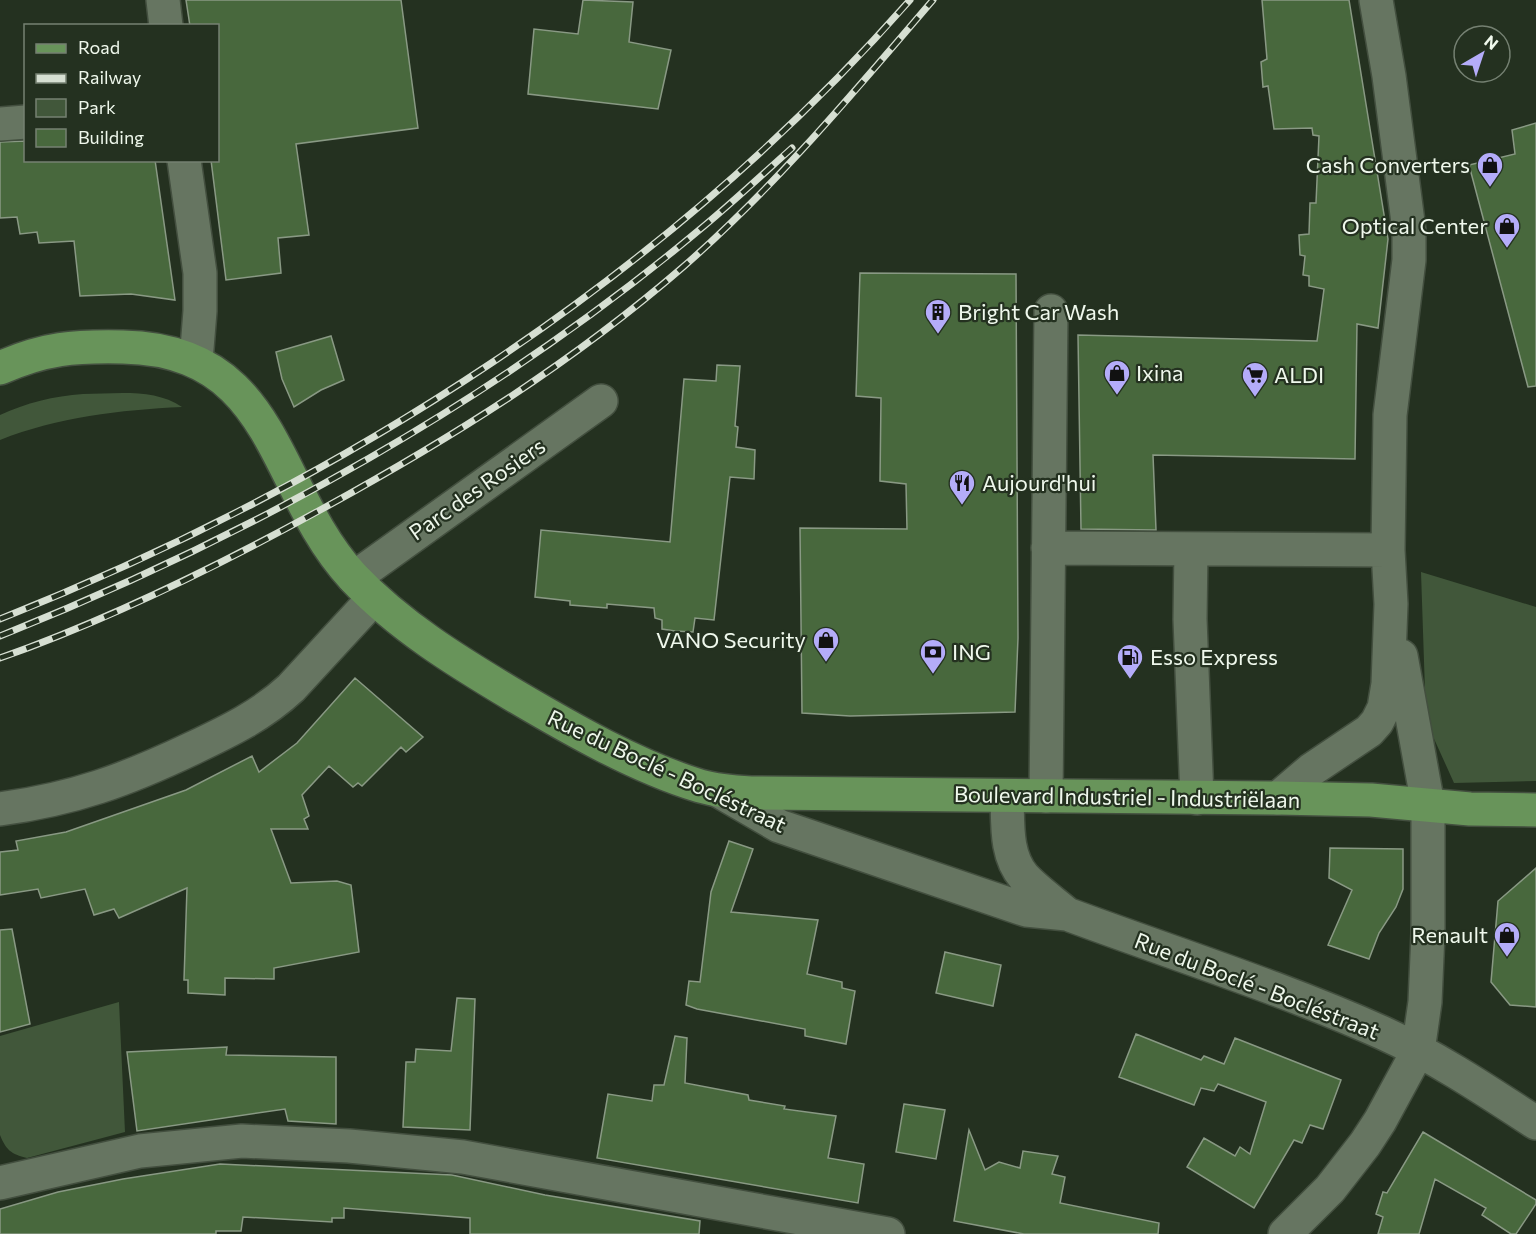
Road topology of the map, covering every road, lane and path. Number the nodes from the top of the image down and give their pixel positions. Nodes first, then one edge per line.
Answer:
1 (163, 0) edge
2 (1376, 0) edge
3 (166, 24) edge
4 (24, 122) edge
5 (0, 124) edge
6 (184, 162) edge
7 (1051, 311) dead end
8 (196, 361) junction
9 (0, 368) edge
10 (602, 401) dead end
11 (1048, 548) junction
12 (1191, 549) junction
13 (1388, 550) junction
14 (364, 588) junction
15 (1391, 604) junction
16 (719, 790) junction
17 (1007, 796) junction
18 (1046, 796) junction
19 (1197, 798) junction
20 (1278, 798) junction
21 (1428, 805) junction
22 (0, 809) edge
23 (1536, 810) edge
24 (1067, 914) junction
25 (1418, 1051) junction
26 (1536, 1123) edge
27 (0, 1183) edge
28 (888, 1234) edge
29 (1285, 1234) edge

1 - 3 street
2 - 13 street
4 - 5 street
6 - 8 street
7 - 11 street
8 - 9 main road, Rue du Boclé - Bocléstraat
8 - 14 main road, Rue du Boclé - Bocléstraat
10 - 14 street, Parc des Rosiers
11 - 12 street
11 - 18 street
12 - 13 street
12 - 19 street
13 - 15 street
14 - 16 main road, Rue du Boclé - Bocléstraat
14 - 22 street, Parc des Rosiers
15 - 20 street
15 - 21 street
16 - 17 main road, Boulevard Industriel - Industriëlaan
16 - 24 street, Rue du Boclé - Bocléstraat
17 - 18 main road, Boulevard Industriel - Industriëlaan
17 - 24 street, Rue du Boclé - Bocléstraat
18 - 19 main road, Boulevard Industriel - Industriëlaan
19 - 20 main road, Boulevard Industriel - Industriëlaan
20 - 21 main road, Boulevard Industriel - Industriëlaan
21 - 23 main road, Boulevard Industriel - Industriëlaan
21 - 25 street
24 - 25 street, Rue du Boclé - Bocléstraat
25 - 26 street, Rue du Boclé - Bocléstraat
25 - 29 street
27 - 28 street

